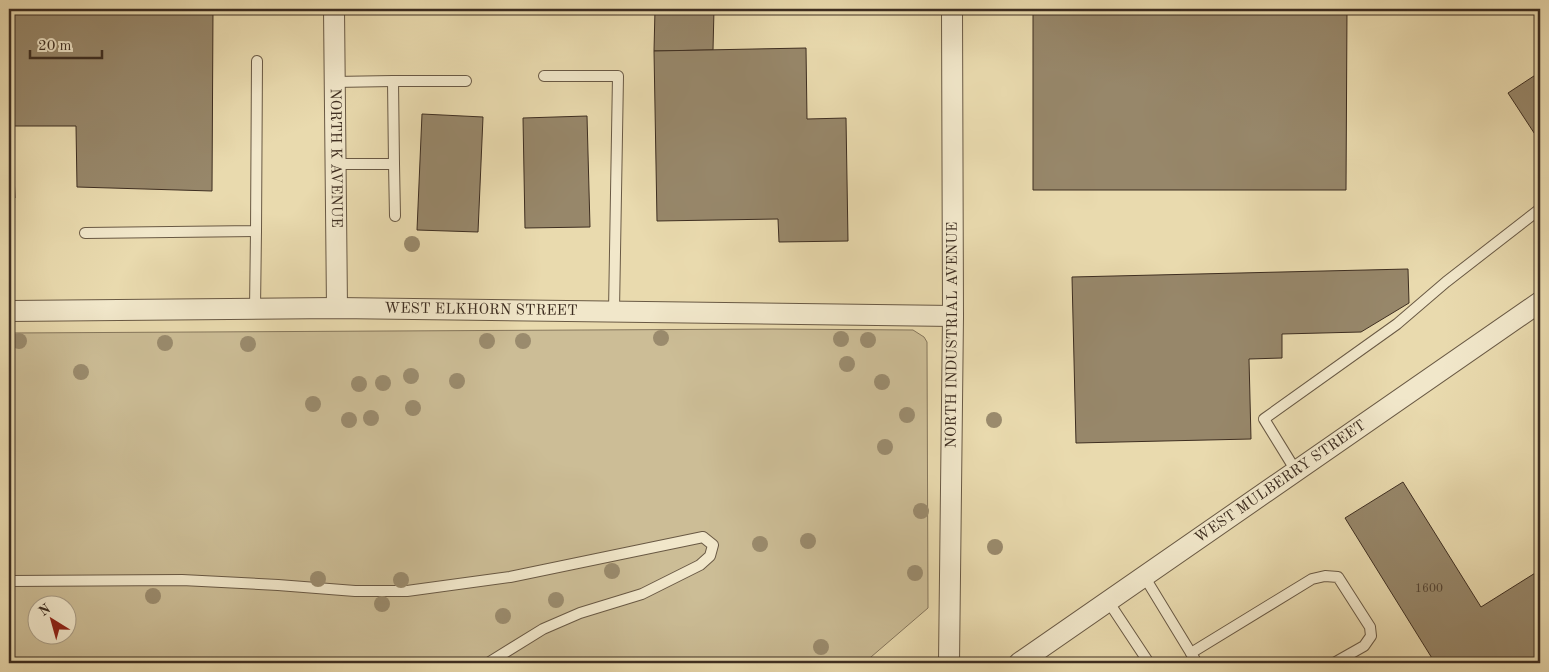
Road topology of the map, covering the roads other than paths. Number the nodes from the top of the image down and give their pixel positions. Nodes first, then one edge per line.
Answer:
1 (334, 9) edge
2 (952, 9) edge
3 (257, 62) dead end
4 (544, 76) dead end
5 (393, 81) junction
6 (466, 81) dead end
7 (334, 82) junction
8 (335, 164) junction
9 (394, 164) junction
10 (1540, 209) edge
11 (395, 216) dead end
12 (256, 231) junction
13 (85, 233) dead end
14 (1540, 302) edge
15 (336, 308) junction
16 (255, 309) junction
17 (9, 311) edge
18 (614, 312) junction
19 (953, 316) junction
20 (1296, 471) junction
21 (1144, 576) junction
22 (9, 581) edge
23 (1108, 601) junction
24 (1191, 653) junction
25 (488, 663) edge
26 (949, 663) edge
27 (1019, 663) edge
28 (1149, 663) edge
29 (1197, 663) edge
30 (1334, 663) edge

1 - 7 street, NORTH K AVENUE
2 - 19 street, NORTH INDUSTRIAL AVENUE
3 - 12 lane
4 - 18 lane
5 - 6 lane
5 - 7 lane
5 - 9 lane
7 - 8 street, NORTH K AVENUE
8 - 9 lane
8 - 15 street, NORTH K AVENUE
9 - 11 lane
10 - 20 lane
12 - 13 lane
12 - 16 lane
14 - 20 street, WEST MULBERRY STREET
15 - 16 street, WEST ELKHORN STREET
15 - 18 street, WEST ELKHORN STREET
16 - 17 street, WEST ELKHORN STREET
18 - 19 street, WEST ELKHORN STREET
19 - 26 street, NORTH INDUSTRIAL AVENUE
20 - 21 street, WEST MULBERRY STREET
21 - 23 street, WEST MULBERRY STREET
21 - 24 lane
22 - 25 lane
23 - 27 street, WEST MULBERRY STREET
23 - 28 lane
24 - 29 lane
24 - 30 lane

